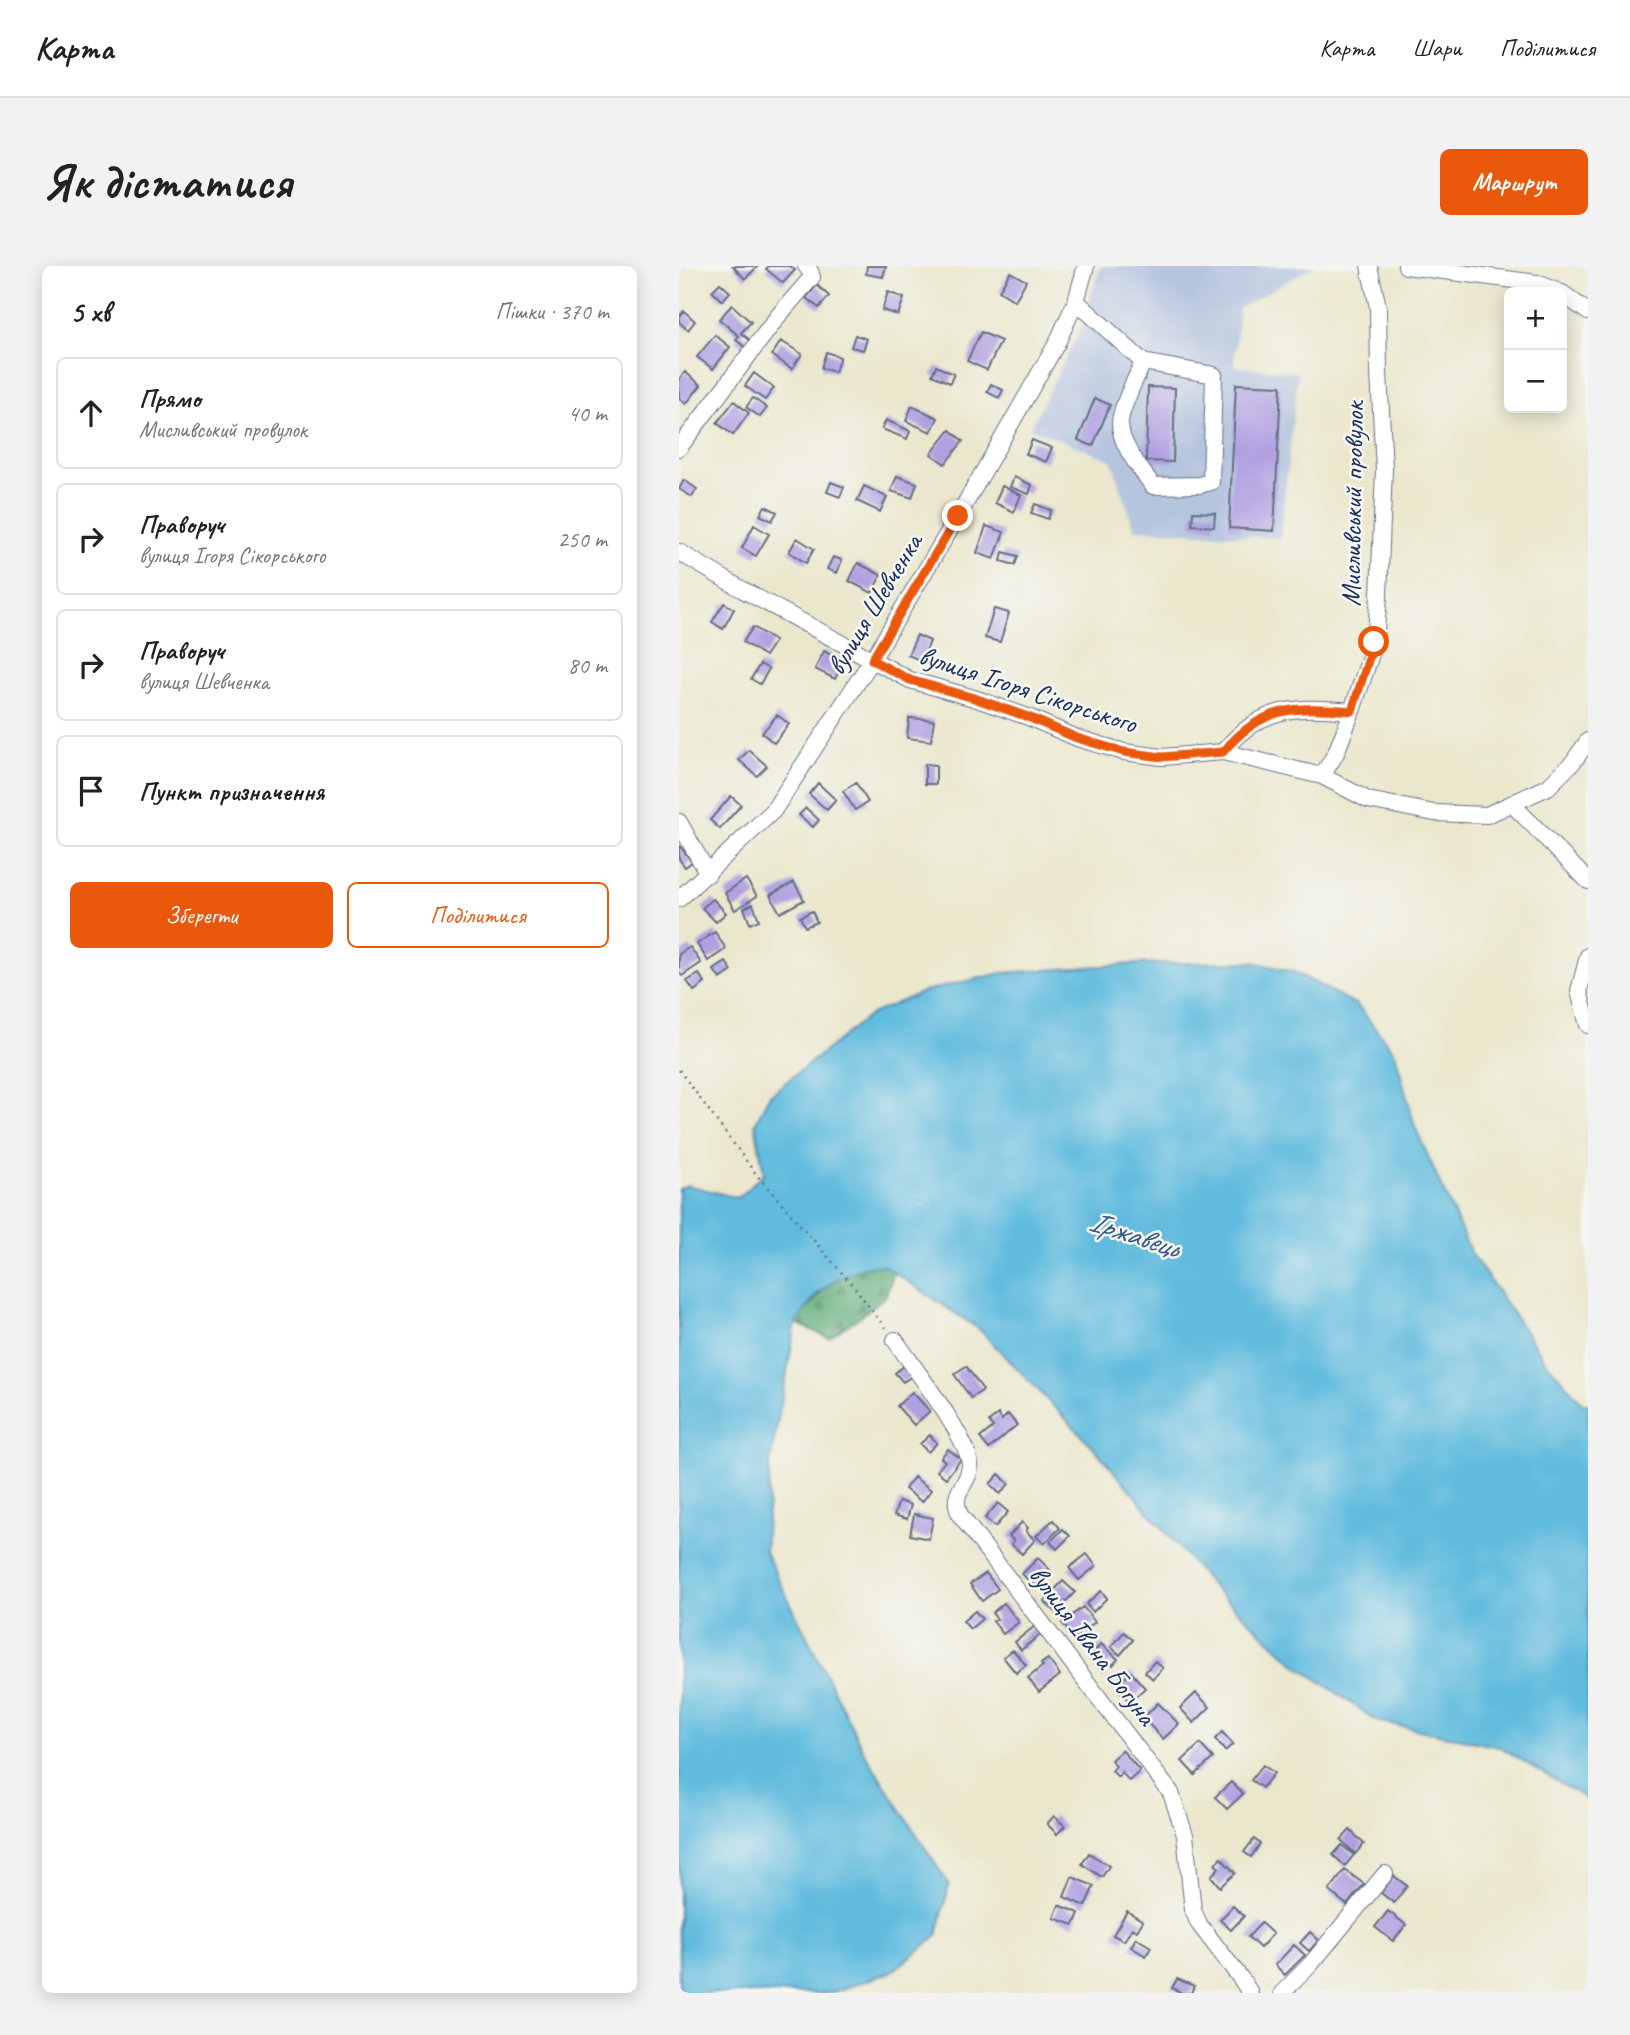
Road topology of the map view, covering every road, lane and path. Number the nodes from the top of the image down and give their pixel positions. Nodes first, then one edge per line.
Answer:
1 (806, 266) edge
2 (1086, 266) edge
3 (1369, 266) edge
4 (1406, 266) edge
5 (1547, 287) edge
6 (1567, 297) edge
7 (1076, 301) junction
8 (1588, 312) edge
9 (1143, 362) junction
10 (679, 448) edge
11 (679, 552) edge
12 (872, 660) junction
13 (1352, 711) junction
14 (1588, 741) edge
15 (1223, 752) junction
16 (1322, 776) junction
17 (1512, 804) junction
18 (679, 821) edge
19 (708, 874) junction
20 (1588, 881) edge
21 (679, 899) edge
22 (1588, 956) edge
23 (1588, 1025) edge
24 (679, 1070) edge
25 (895, 1340) joint
26 (1385, 1874) dead end
27 (1250, 1993) edge
28 (1282, 1993) edge

1 - 10 street
2 - 7 street, вулиця Шевченка
3 - 13 street, Мисливський провулок
4 - 5 street
6 - 8 street
7 - 9 street
7 - 12 street, вулиця Шевченка
9 - 9 street
11 - 12 street, вулиця Ігоря Сікорського
12 - 15 street, вулиця Ігоря Сікорського
12 - 19 street, вулиця Шевченка
13 - 15 street
13 - 16 street, Мисливський провулок
14 - 17 street, вулиця Ігоря Сікорського
15 - 16 street, вулиця Ігоря Сікорського
16 - 17 street, вулиця Ігоря Сікорського
17 - 20 street
18 - 19 street
19 - 21 street, вулиця Шевченка
22 - 23 street
24 - 25 path
25 - 27 street, вулиця Івана Богуна
26 - 28 street

